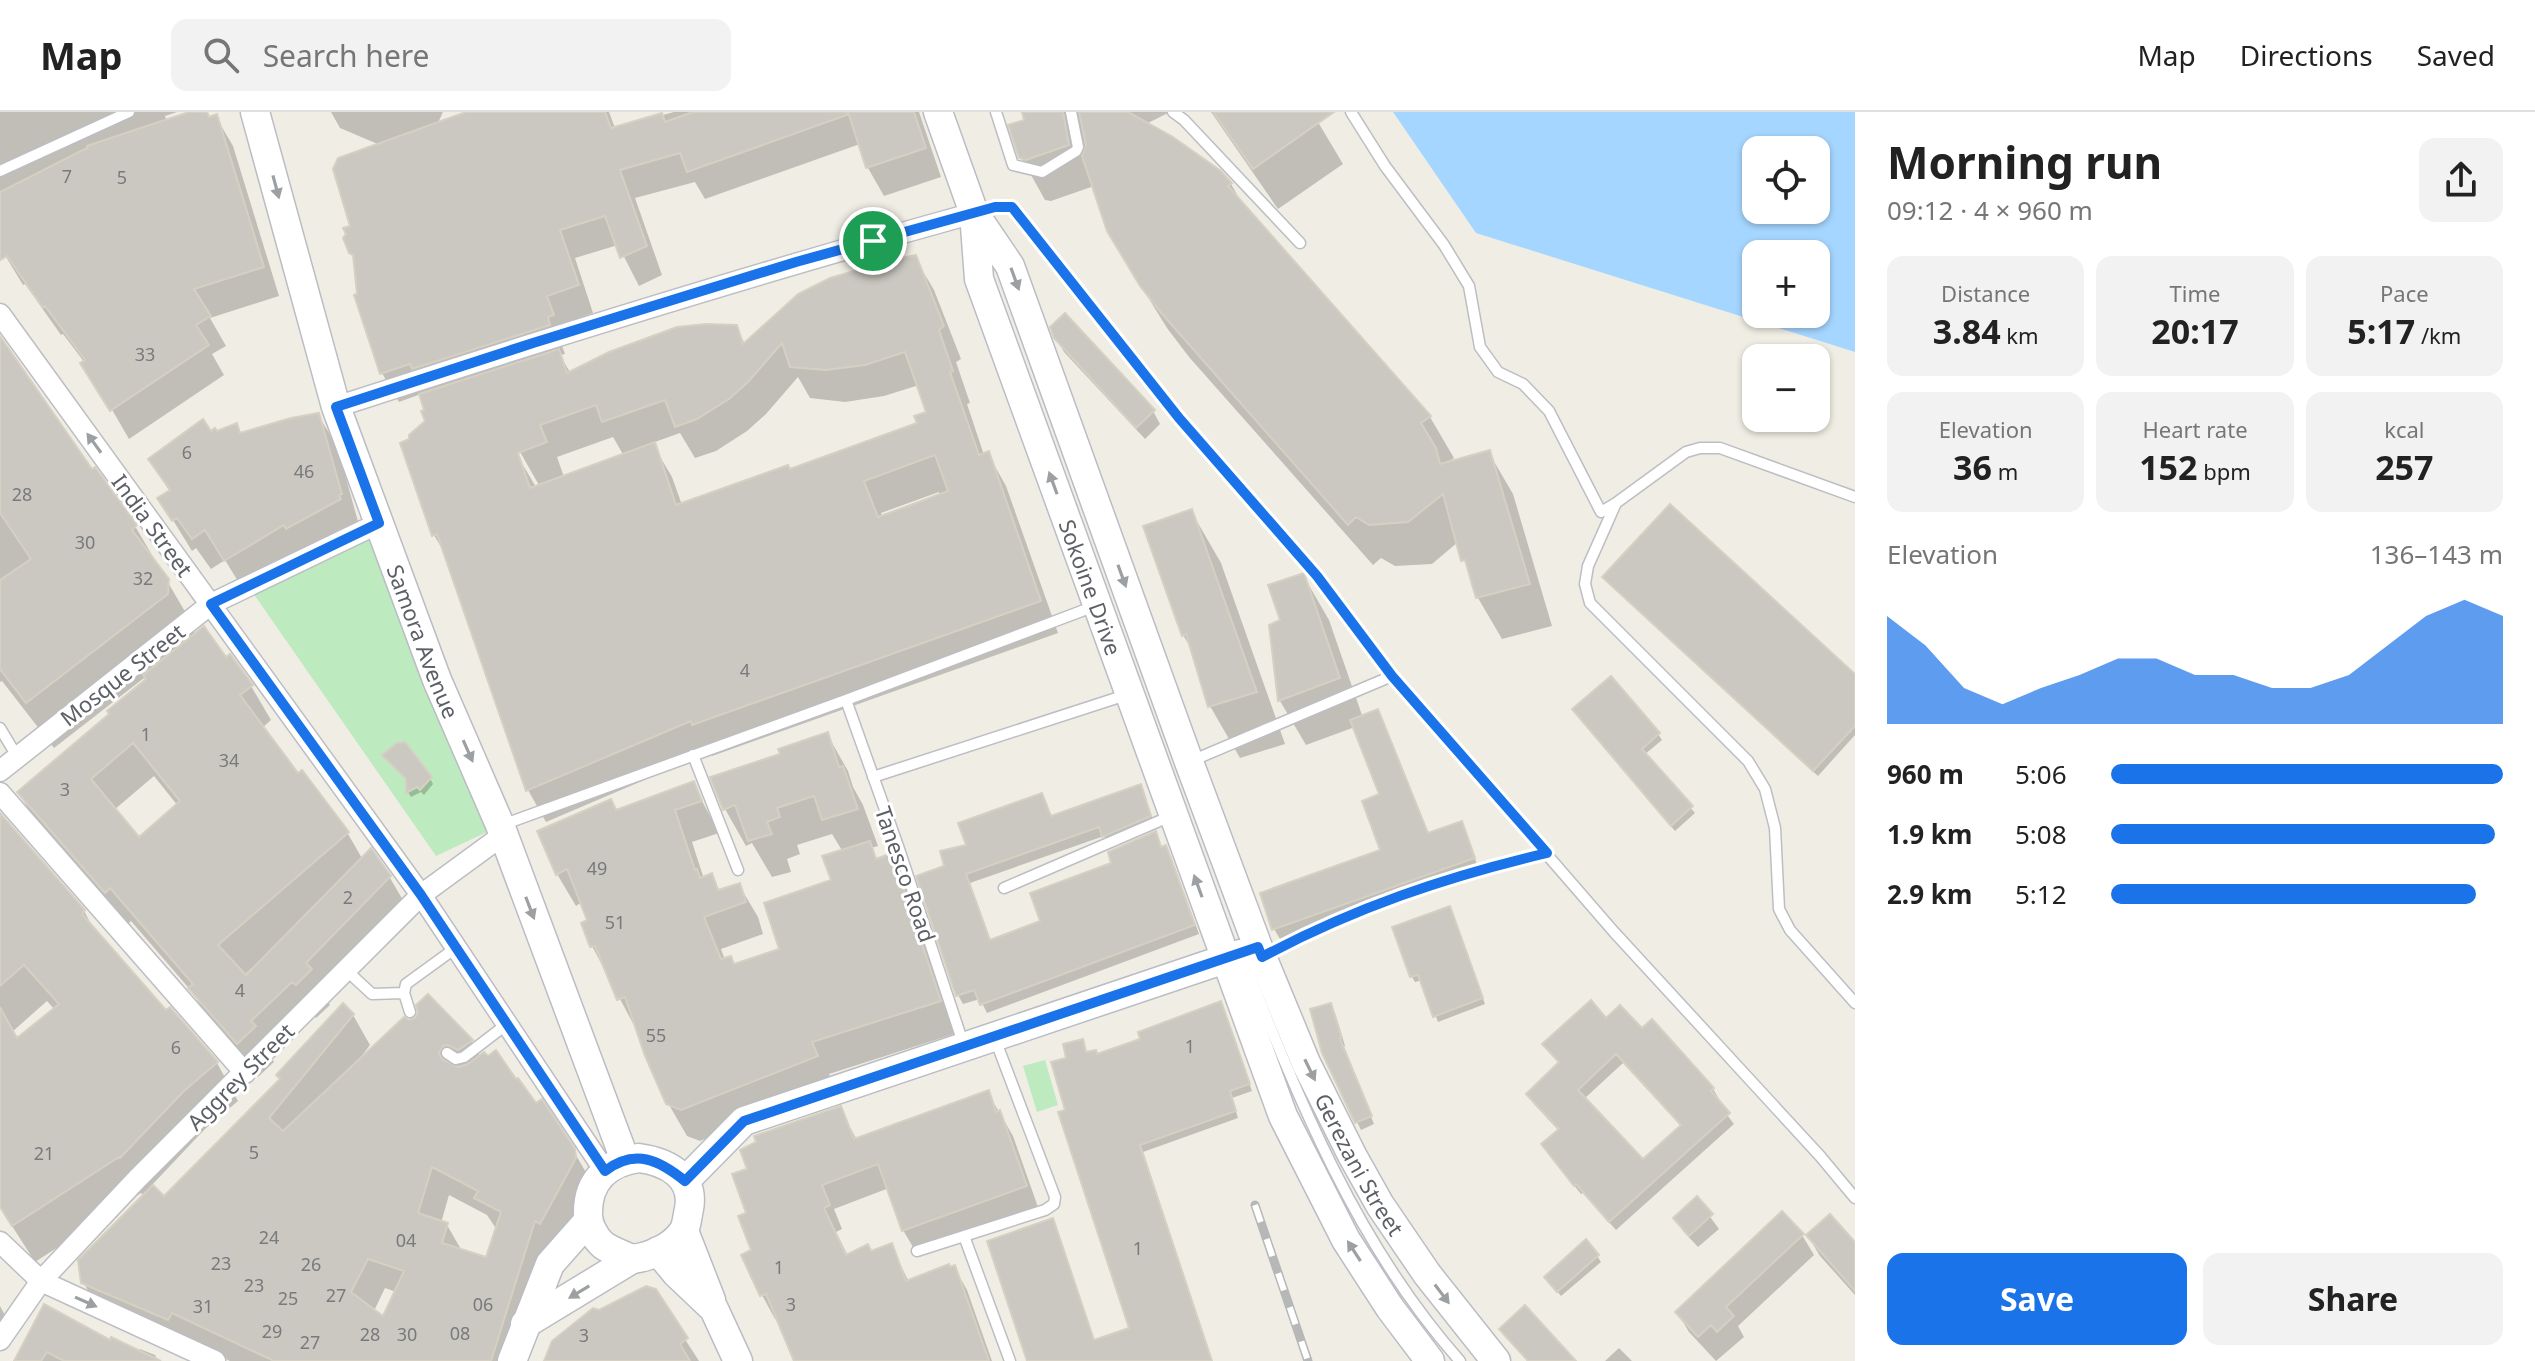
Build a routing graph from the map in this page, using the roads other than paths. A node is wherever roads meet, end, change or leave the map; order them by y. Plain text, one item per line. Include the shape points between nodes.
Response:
1 (129, 112) edge
2 (255, 112) edge
3 (938, 112) edge
4 (996, 112) edge
5 (1071, 112) edge
6 (1173, 112) edge
7 (1351, 112) edge
8 (0, 171) edge
9 (974, 213) junction
10 (1300, 243) dead end
11 (0, 314) edge
12 (336, 407) junction
13 (1855, 497) edge
14 (1616, 503) junction
15 (379, 523) junction
16 (211, 604) junction
17 (1097, 605) junction
18 (1392, 676) junction
19 (1129, 694) junction
20 (846, 700) junction
21 (0, 728) edge
22 (693, 755) junction
23 (18, 758) junction
24 (1189, 762) junction
25 (0, 771) edge
26 (873, 777) junction
27 (0, 793) edge
28 (1173, 816) junction
29 (502, 830) junction
30 (1547, 853) junction
31 (738, 870) dead end
32 (1004, 888) dead end
33 (421, 895) junction
34 (457, 947) junction
35 (1246, 954) junction
36 (346, 970) junction
37 (404, 993) junction
38 (1855, 1003) edge
39 (410, 1012) dead end
40 (507, 1024) junction
41 (995, 1037) junction
42 (965, 1048) junction
43 (447, 1053) dead end
44 (245, 1073) junction
45 (615, 1166) junction
46 (685, 1181) junction
47 (1855, 1198) edge
48 (588, 1221) junction
49 (684, 1231) junction
50 (964, 1236) junction
51 (0, 1242) edge
52 (917, 1251) dead end
53 (645, 1255) junction
54 (41, 1281) junction
55 (714, 1309) junction
56 (525, 1324) junction
57 (0, 1340) edge
58 (215, 1361) edge
59 (512, 1361) edge
60 (738, 1361) edge
61 (1010, 1361) edge
62 (1430, 1361) edge
63 (1460, 1361) edge
64 (1496, 1361) edge

1 - 8 lane
2 -> 12 street, Samora Avenue
3 - 9 street, Sokoine Drive
4 - 5 lane via 1013,165 1042,172 1078,147
6 - 10 lane
7 - 14 lane via 1469,286 1480,347 1498,372 1523,384 1549,411 1601,512
9 - 12 street via 796,262
17 -> 9 street, Sokoine Drive via 979,279
9 - 18 lane via 1012,207 1179,418 1317,576
9 -> 24 street, Sokoine Drive via 1010,266
16 -> 11 street, India Street
12 - 15 street, Samora Avenue
13 - 14 lane via 1720,448 1700,448 1686,452
14 - 38 lane via 1588,566 1590,603 1748,761 1765,789 1775,828 1779,909 1790,930
15 - 16 street, Mosque Street
15 -> 29 street, Samora Avenue via 437,680
16 - 23 street, Mosque Street
16 - 33 street, India Street
17 - 19 street, Sokoine Drive
17 - 20 lane
18 - 24 lane
18 - 30 lane
19 - 26 lane
19 - 28 street, Sokoine Drive
20 - 22 lane
20 - 26 lane, Tanesco Road
21 - 23 lane
22 - 29 lane
22 - 31 lane
23 - 25 street, Mosque Street
24 - 35 street, Sokoine Drive
26 - 42 lane, Tanesco Road
27 - 44 street
28 - 32 lane
35 -> 28 street, Sokoine Drive
29 - 33 street, Aggrey Street
29 -> 45 street, Samora Avenue
30 - 35 lane via 1398,895
30 - 47 lane
33 - 34 street, India Street
33 - 36 street, Aggrey Street
34 - 37 lane via 406,984
34 - 40 street, India Street
35 - 41 street
62 -> 35 street, Gerezani Street via 1346,1240 1283,1116
35 - 63 lane via 1292,1081 1354,1212
35 -> 64 street, Gerezani Street via 1380,1205
36 - 37 lane via 372,994
36 - 44 street, Aggrey Street
37 - 39 lane
40 - 43 lane via 464,1057
40 - 45 street, India Street
41 - 42 street
41 - 50 lane via 1054,1204
42 - 46 street via 744,1121
44 - 54 street, Aggrey Street
45 - 46 street via 653,1160
45 - 48 street via 588,1196
46 - 49 street via 691,1194
48 - 53 street via 603,1245
48 - 56 street via 550,1264
49 - 53 street via 671,1244
49 - 55 street
50 - 52 lane
50 - 61 lane
51 - 54 street
53 - 55 street via 676,1273
53 -> 56 street
54 - 57 street, Aggrey Street
54 -> 58 street
55 - 60 street
56 - 59 street

